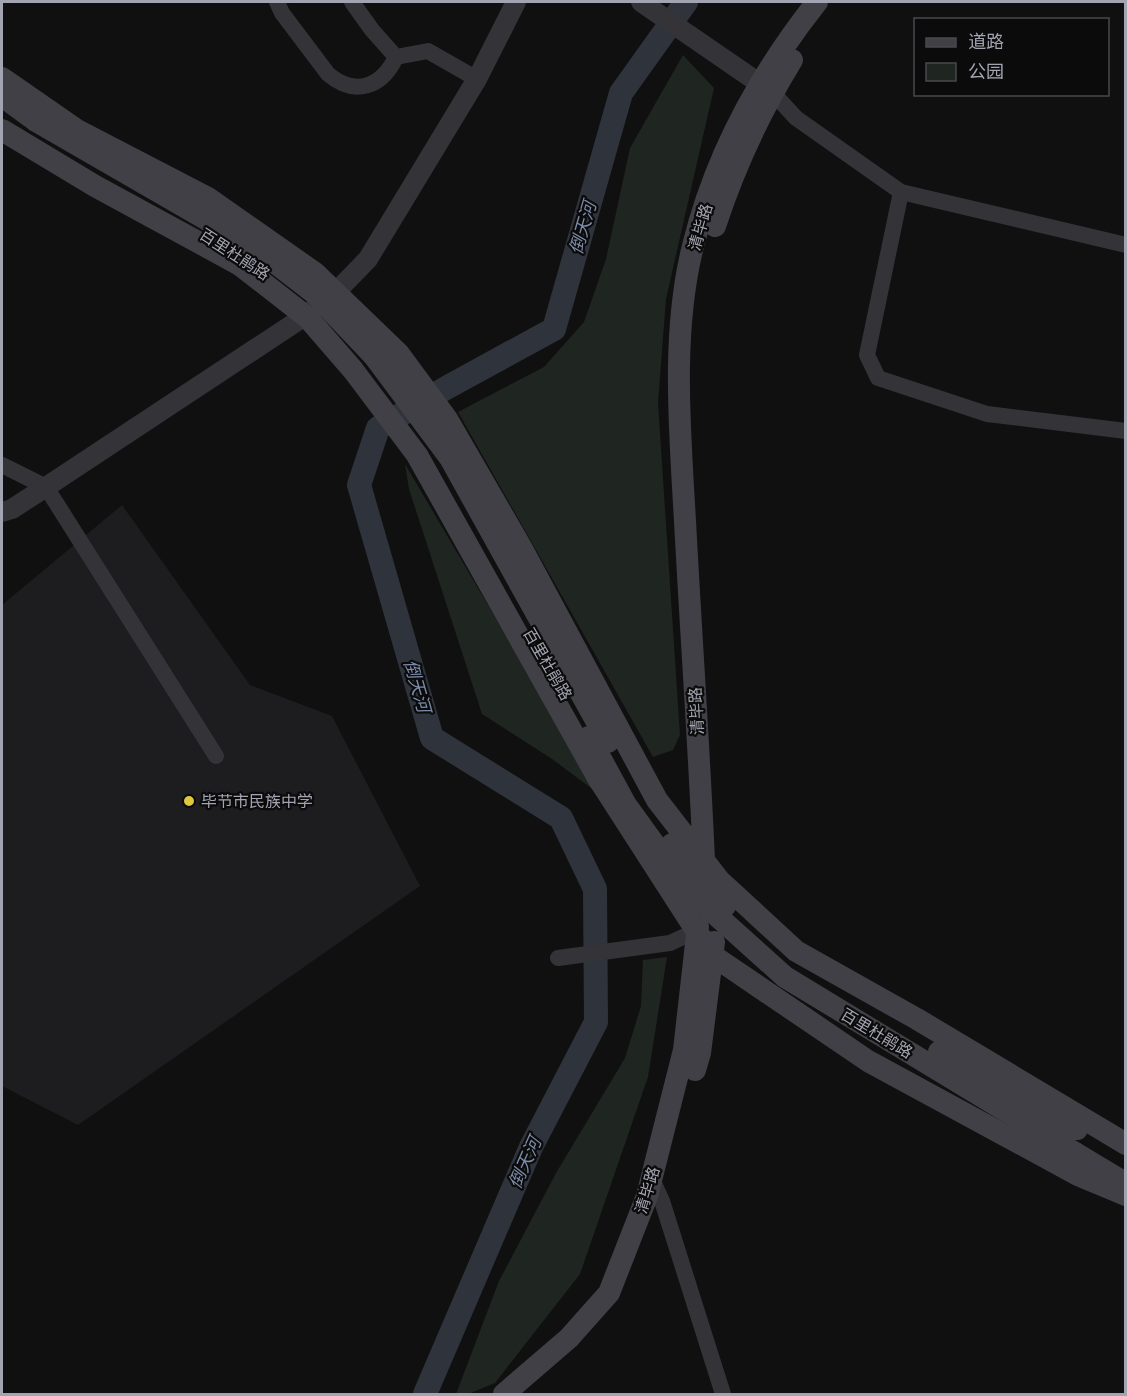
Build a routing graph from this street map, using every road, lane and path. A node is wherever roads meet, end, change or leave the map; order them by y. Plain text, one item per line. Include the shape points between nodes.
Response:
1 (277, 2) edge
2 (352, 2) edge
3 (516, 2) edge
4 (641, 2) edge
5 (817, 2) edge
6 (832, 2) edge
7 (396, 57) junction
8 (2, 78) edge
9 (477, 79) junction
10 (766, 87) junction
11 (2, 96) edge
12 (2, 114) edge
13 (34, 126) junction
14 (2, 130) edge
15 (901, 192) junction
16 (1125, 245) edge
17 (335, 293) junction
18 (308, 314) junction
19 (1125, 431) edge
20 (2, 465) edge
21 (46, 487) junction
22 (2, 512) edge
23 (216, 756) dead end
24 (704, 858) junction
25 (719, 880) junction
26 (698, 930) junction
27 (712, 955) junction
28 (558, 958) dead end
29 (1125, 1144) edge
30 (1125, 1154) edge
31 (652, 1179) junction
32 (1125, 1184) edge
33 (1125, 1195) edge
34 (662, 1201) junction
35 (504, 1395) edge
36 (528, 1395) edge
37 (723, 1395) edge

1 - 7 street via 282,14 336,81 368,86 390,70
2 - 7 street
3 - 9 street
4 - 10 street
5 - 10 main road, 清毕路 via 799,24
6 - 10 main road
7 - 9 street via 428,51
8 - 17 main road via 77,130 208,198 315,273
9 - 17 street via 368,259
10 - 15 street via 796,118
10 - 24 main road, 清毕路 via 721,160 693,246 682,314 681,444
10 - 25 main road via 709,245 693,339
11 - 13 main road, 百里杜鹃路
12 - 13 main road, 百里杜鹃路
13 - 18 main road, 百里杜鹃路 via 259,266
13 - 30 main road, 百里杜鹃路, bridge via 256,248 314,292 374,356 450,459 641,807 730,912 796,966 1021,1101
14 - 18 main road via 240,265
15 - 16 street
15 - 19 street via 867,355 878,378 987,414
17 - 18 street
17 - 24 main road via 402,357 447,419 521,547 657,800
18 - 21 street
18 - 26 main road via 417,455 598,778
18 - 32 main road, 百里杜鹃路, bridge via 356,359 434,462 626,805 687,888 785,977
20 - 21 street
21 - 22 street
21 - 23 street
24 - 25 main road
24 - 26 main road, 清毕路 via 705,893
25 - 27 main road via 721,894
25 - 29 main road via 796,951
26 - 27 main road
26 - 28 street via 670,943
26 - 31 main road, 清毕路 via 684,1050
27 - 33 main road via 868,1061 1078,1175
27 - 34 main road via 699,1053
31 - 34 street
31 - 35 main road, 清毕路 via 609,1293 569,1338
34 - 36 main road via 622,1301 579,1350
34 - 37 street

